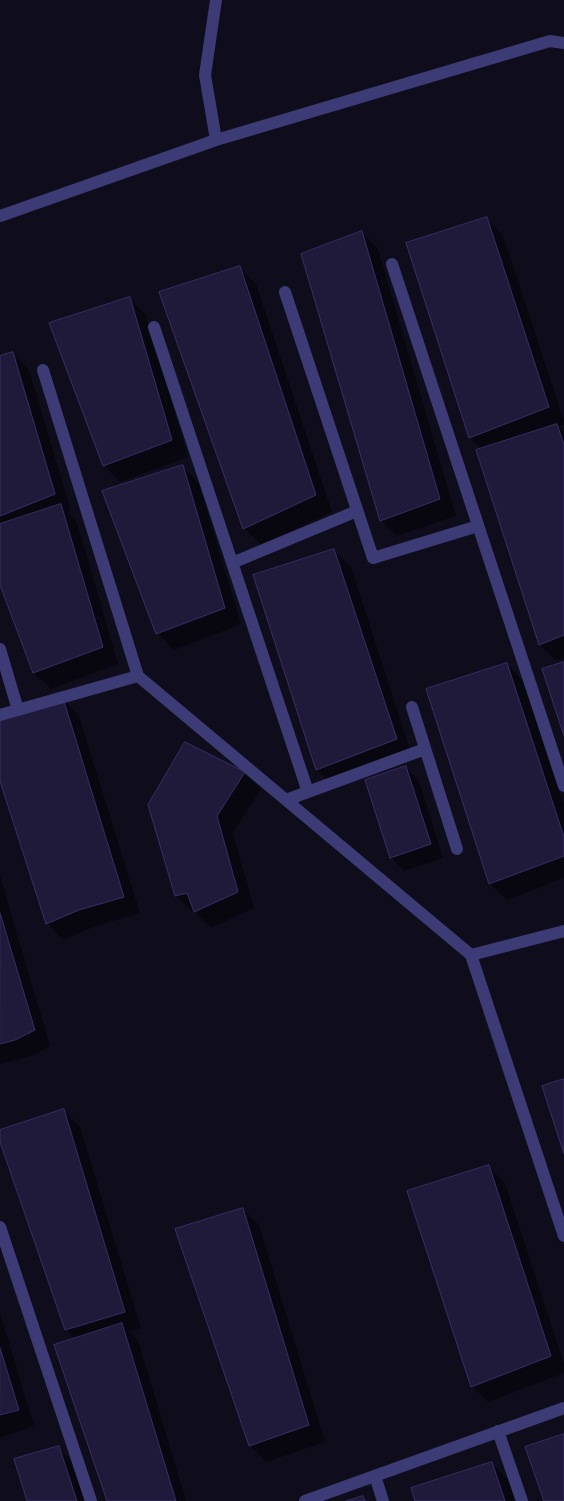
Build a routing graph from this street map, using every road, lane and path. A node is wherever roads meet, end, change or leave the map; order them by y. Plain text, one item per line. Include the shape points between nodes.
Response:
1 (216, 0) edge
2 (564, 43) edge
3 (216, 140) junction
4 (0, 216) edge
5 (392, 264) dead end
6 (285, 292) dead end
7 (154, 328) dead end
8 (43, 370) dead end
9 (358, 511) junction
10 (478, 526) junction
11 (232, 563) junction
12 (0, 649) edge
13 (138, 676) junction
14 (412, 707) dead end
15 (18, 710) junction
16 (0, 715) edge
17 (425, 749) junction
18 (564, 786) edge
19 (308, 792) junction
20 (286, 800) junction
21 (458, 849) dead end
22 (564, 931) edge
23 (471, 955) junction
24 (0, 1227) edge
25 (564, 1236) edge
26 (564, 1408) edge
27 (498, 1431) junction
28 (375, 1476) junction
29 (91, 1501) edge
30 (305, 1501) edge
31 (383, 1501) edge
32 (522, 1501) edge

1 - 3 street via 204,75
2 - 3 street via 550,41
3 - 4 street
5 - 10 street
6 - 9 street
7 - 11 street
8 - 13 street
9 - 10 street via 373,558
9 - 11 street
10 - 18 street
11 - 19 street
12 - 15 street
13 - 15 street
13 - 20 street
14 - 17 street
15 - 16 street
17 - 19 street
17 - 21 street
19 - 20 street
20 - 23 street
22 - 23 street
23 - 25 street
24 - 29 street
26 - 27 street
27 - 28 street
27 - 32 street
28 - 30 street
28 - 31 street

